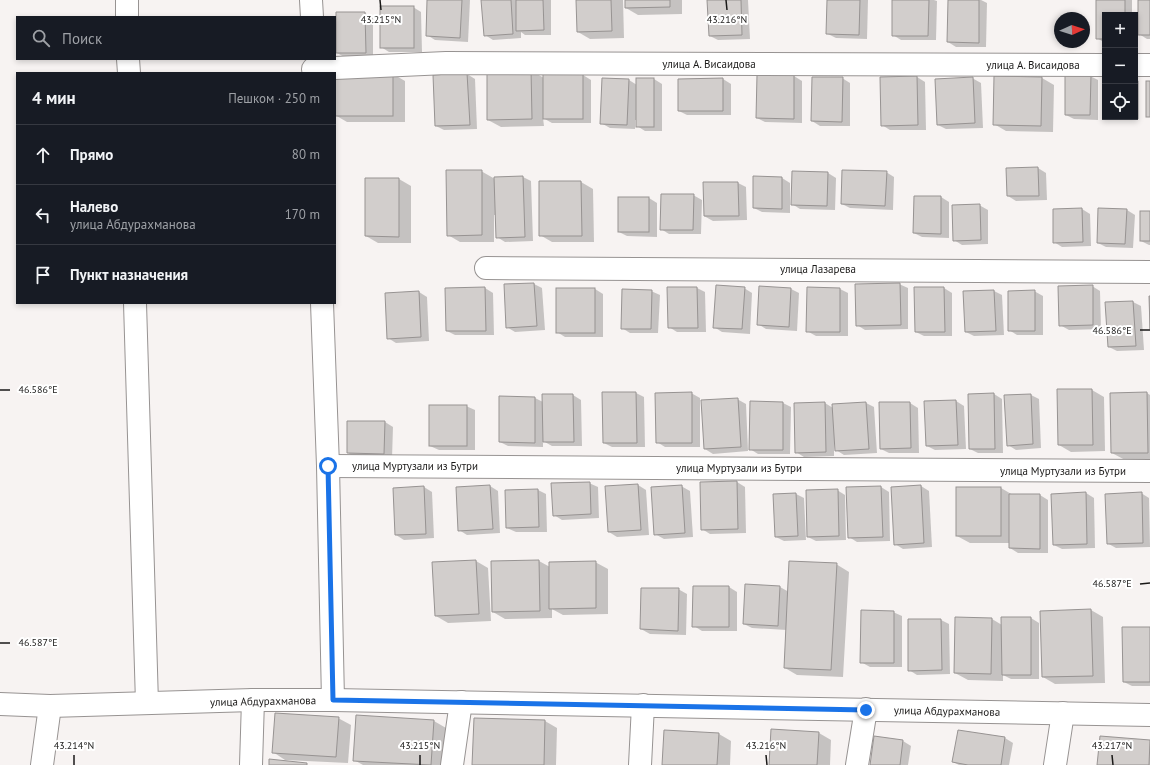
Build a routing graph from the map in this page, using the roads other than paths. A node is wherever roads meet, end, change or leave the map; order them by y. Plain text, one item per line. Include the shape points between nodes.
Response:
1 (127, 0) edge
2 (311, 0) edge
3 (127, 16) edge
4 (312, 16) edge
5 (128, 60) edge
6 (1102, 65) edge
7 (1138, 65) edge
8 (1150, 65) edge
9 (313, 67) edge
10 (129, 72) edge
11 (486, 268) dead end
12 (1150, 272) edge
13 (135, 304) edge
14 (322, 304) edge
15 (328, 466) junction
16 (1150, 471) edge
17 (253, 700) junction
18 (333, 700) junction
19 (462, 702) junction
20 (147, 703) junction
21 (0, 704) edge
22 (50, 706) junction
23 (643, 706) junction
24 (866, 710) junction
25 (1063, 713) junction
26 (1150, 715) edge
27 (42, 765) edge
28 (251, 765) edge
29 (452, 765) edge
30 (640, 765) edge
31 (857, 765) edge
32 (1055, 765) edge

1 - 3 street
2 - 4 street
5 - 10 street
6 - 9 street, улица А. Висаидова via 446,63
7 - 8 street
11 - 12 street, улица Лазарева
13 - 20 street
14 - 15 street
15 - 16 street, улица Муртузали из Бутри
15 - 18 street
17 - 18 street, улица Абдурахманова
17 - 20 street, улица Абдурахманова
17 - 28 street
18 - 19 street, улица Абдурахманова
19 - 23 street, улица Абдурахманова
19 - 29 street
20 - 22 street, улица Абдурахманова
21 - 22 street, улица Абдурахманова
22 - 27 street
23 - 24 street, улица Абдурахманова
23 - 30 street
24 - 25 street, улица Абдурахманова
24 - 31 street
25 - 26 street, улица Абдурахманова
25 - 32 street

